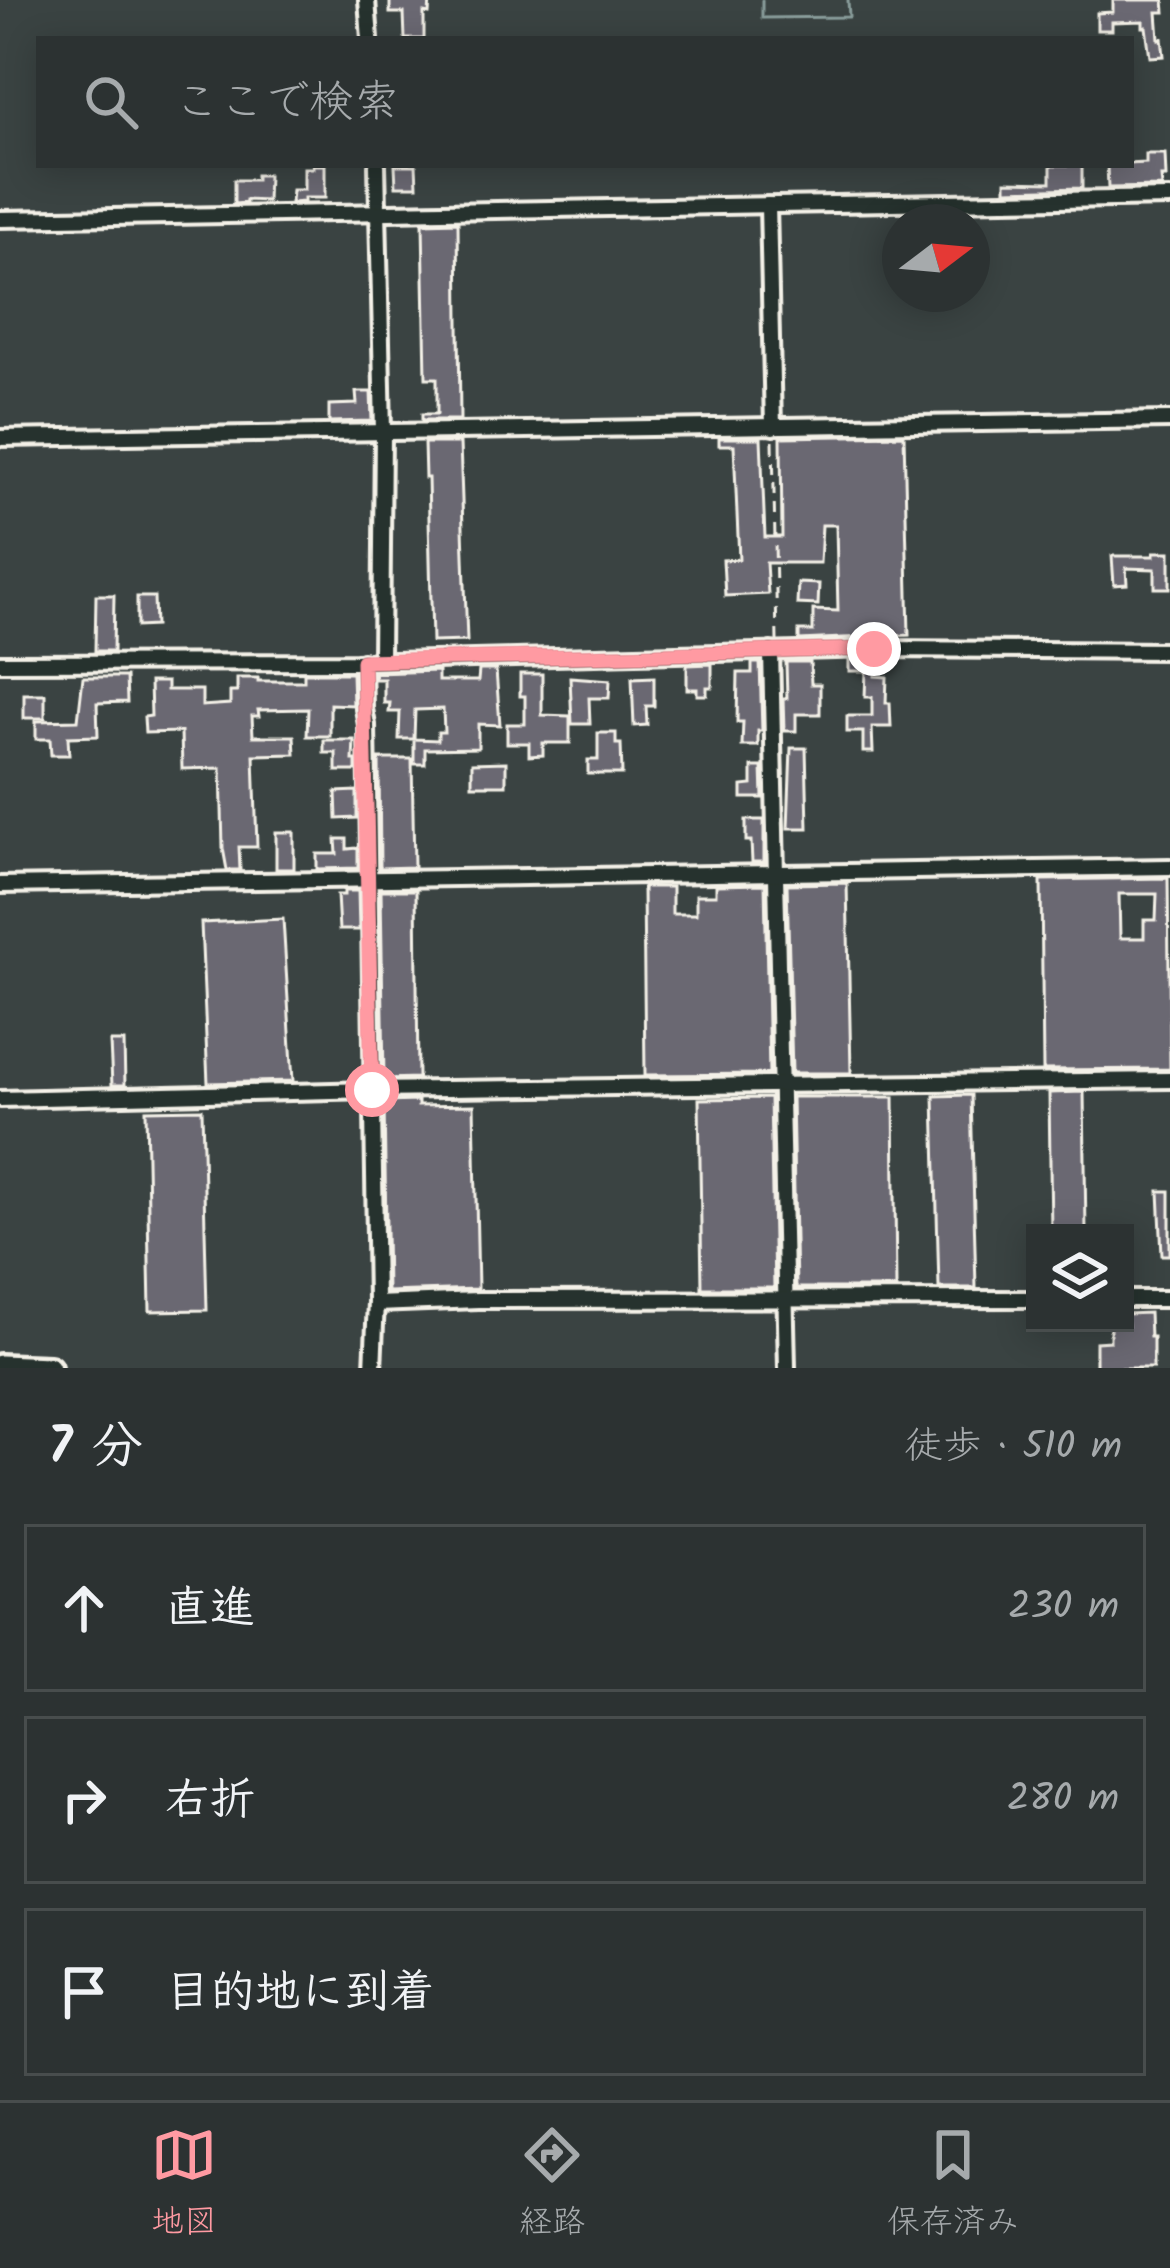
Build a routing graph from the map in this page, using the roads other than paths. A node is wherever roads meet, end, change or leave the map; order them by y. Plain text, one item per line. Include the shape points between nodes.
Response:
1 (367, 0) edge
2 (370, 36) edge
3 (377, 168) edge
4 (1170, 198) edge
5 (768, 205) junction
6 (380, 212) junction
7 (0, 219) edge
8 (1170, 420) edge
9 (773, 427) junction
10 (383, 431) junction
11 (0, 438) edge
12 (774, 651) junction
13 (1170, 651) edge
14 (363, 661) junction
15 (381, 661) junction
16 (0, 663) edge
17 (1170, 867) edge
18 (775, 871) junction
19 (369, 878) junction
20 (0, 885) edge
21 (1170, 1080) edge
22 (780, 1086) junction
23 (372, 1090) junction
24 (0, 1100) edge
25 (1026, 1299) edge
26 (1134, 1299) edge
27 (1170, 1299) edge
28 (787, 1300) junction
29 (376, 1304) junction
30 (0, 1366) edge
31 (49, 1368) edge
32 (374, 1368) edge
33 (787, 1368) edge

1 - 2 street
3 - 6 street
4 - 5 street
5 - 6 street
5 - 9 street
6 - 7 street
6 - 10 street
8 - 9 street
9 - 10 street
10 - 11 street
10 - 15 street
12 - 13 street
12 - 15 street
12 - 18 street
14 - 15 street
14 - 16 street
14 - 19 street
17 - 18 street
18 - 19 street
18 - 22 street
19 - 20 street
19 - 23 street
21 - 22 street
22 - 23 street
22 - 28 street
23 - 24 street
23 - 29 street
25 - 28 street
26 - 27 street
28 - 29 street
28 - 33 street
29 - 32 street
30 - 31 main road

